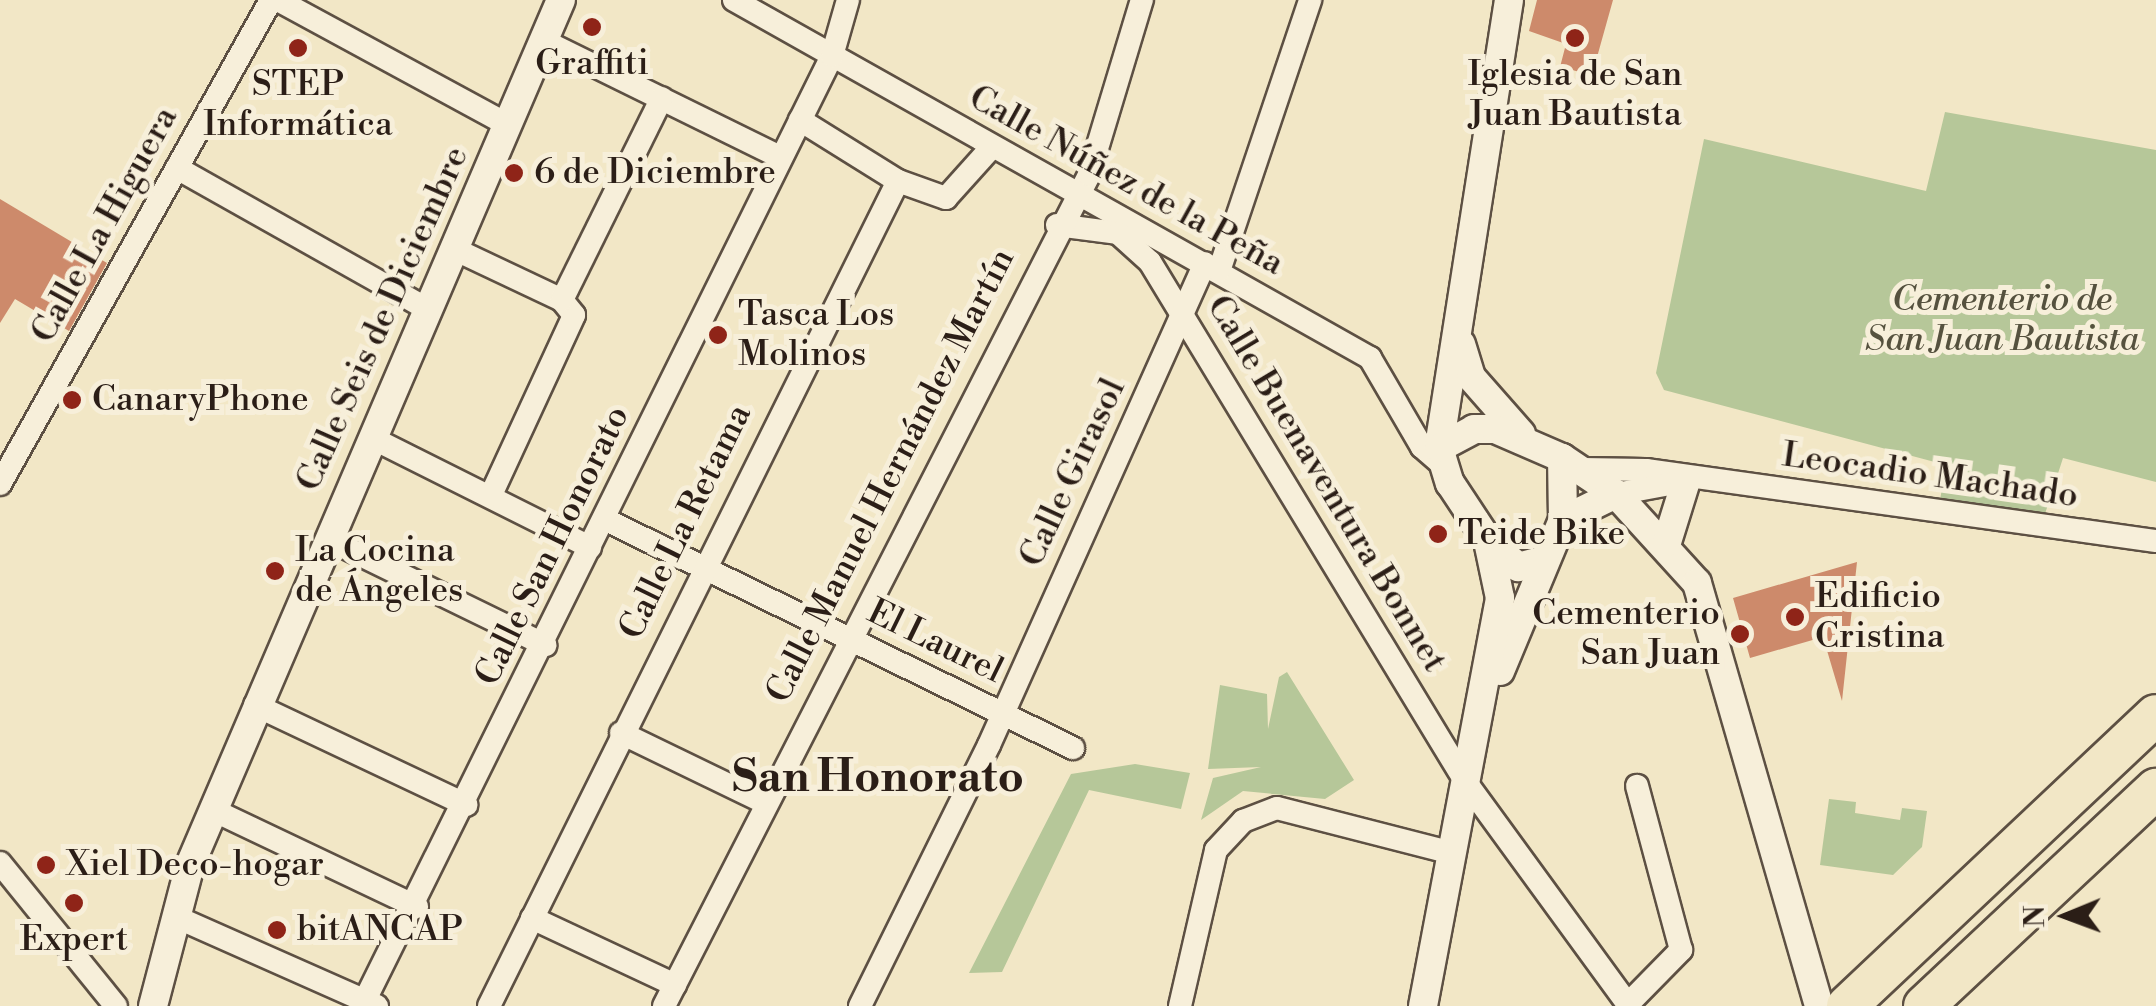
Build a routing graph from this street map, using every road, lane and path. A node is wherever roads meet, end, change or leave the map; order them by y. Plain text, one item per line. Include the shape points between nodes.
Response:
1 (274, 0) edge
2 (561, 0) edge
3 (734, 0) edge
4 (848, 0) edge
5 (1142, 0) edge
6 (1310, 0) edge
7 (1509, 0) edge
8 (544, 40) junction
9 (832, 56) junction
10 (662, 98) junction
11 (800, 120) junction
12 (508, 125) junction
13 (992, 146) junction
14 (780, 157) junction
15 (177, 168) junction
16 (898, 181) junction
17 (1078, 193) junction
18 (1057, 226) junction
19 (454, 249) junction
20 (1212, 267) junction
21 (562, 300) junction
22 (429, 310) junction
23 (1184, 320) junction
24 (1461, 344) junction
25 (372, 438) junction
26 (1529, 442) junction
27 (1442, 457) junction
28 (6, 459) edge
29 (1572, 464) junction
30 (1690, 480) junction
31 (0, 484) edge
32 (1616, 494) junction
33 (491, 495) junction
34 (604, 519) junction
35 (1563, 520) junction
36 (328, 539) junction
37 (1487, 539) junction
38 (2156, 541) edge
39 (1667, 542) junction
40 (590, 546) junction
41 (1544, 560) junction
42 (701, 567) junction
43 (848, 638) junction
44 (544, 645) junction
45 (256, 705) junction
46 (998, 712) junction
47 (2156, 715) edge
48 (1480, 724) junction
49 (621, 733) junction
50 (1073, 748) dead end
51 (1465, 781) junction
52 (1637, 786) dead end
53 (2156, 789) edge
54 (766, 803) junction
55 (467, 805) junction
56 (212, 810) junction
57 (1452, 853) junction
58 (0, 863) edge
59 (417, 907) junction
60 (176, 917) junction
61 (532, 918) junction
62 (669, 996) edge
63 (371, 1003) edge
64 (1629, 1005) edge
65 (116, 1006) edge
66 (153, 1006) edge
67 (489, 1006) edge
68 (860, 1006) edge
69 (1180, 1006) edge
70 (1423, 1006) edge
71 (1819, 1006) edge
72 (1847, 1006) edge
73 (1924, 1006) edge

1 - 12 street
1 - 15 street, Calle La Higuera
2 - 8 street, Calle Seis de Diciembre
3 - 9 street, Calle Núñez de la Peña
4 - 9 street, Calle San Honorato
5 - 17 street, Calle Manuel Hernández Martín
6 - 20 street, Calle Girasol
7 - 24 street
8 - 10 street
8 - 12 street, Calle Seis de Diciembre
9 - 11 street, Calle San Honorato
9 - 13 street, Calle Núñez de la Peña
10 - 14 street
10 - 21 street
11 - 14 street, Calle San Honorato
11 - 16 street
12 - 19 street, Calle Seis de Diciembre
13 - 16 street via 946,198
13 - 17 street, Calle Núñez de la Peña
14 - 34 street, Calle San Honorato
15 - 22 street
15 - 28 street, Calle La Higuera
16 - 42 street, Calle La Retama
17 - 18 street, Calle Manuel Hernández Martín
17 - 20 street, Calle Núñez de la Peña
18 - 23 street, Calle Buenaventura Bonnet via 1130,240
18 - 43 street, Calle Manuel Hernández Martín
19 - 21 street
19 - 22 street, Calle Seis de Diciembre
20 - 23 street, Calle Girasol via 1186,295
20 - 27 street, Calle Núñez de la Peña via 1370,358 1422,447
21 - 33 street via 574,315
22 - 25 street, Calle Seis de Diciembre
23 - 46 street, Calle Girasol
23 - 51 street, Calle Buenaventura Bonnet
24 - 26 street via 1479,389
24 - 27 street via 1443,399
25 - 33 street
25 - 36 street, Calle Seis de Diciembre
26 - 27 street via 1474,429
26 - 29 street
27 - 37 street
28 - 31 street, Calle La Higuera
29 - 30 street, Leocadio Machado
29 - 32 street
29 - 35 street
30 - 32 street, Leocadio Machado
30 - 38 street, Leocadio Machado
30 - 39 street
32 - 35 street
32 - 39 street
33 - 40 street
34 - 40 street, Calle San Honorato
34 - 42 street, El Laurel
35 - 41 street
36 - 44 street
36 - 45 street, Calle Seis de Diciembre
37 - 41 street via 1518,567
37 - 48 street via 1500,598
39 - 71 street via 1697,582 1734,692
40 - 44 street, Calle San Honorato
41 - 48 street
42 - 43 street, El Laurel
42 - 49 street, Calle La Retama
43 - 46 street, El Laurel
43 - 54 street, Calle Manuel Hernández Martín
44 - 55 street, Calle San Honorato
45 - 55 street
45 - 56 street, Calle Seis de Diciembre
46 - 50 street, El Laurel
46 - 68 street, Calle Girasol
47 - 72 highway
48 - 51 street
49 - 54 street
49 - 61 street, Calle La Retama
51 - 57 street
51 - 64 street, Calle Buenaventura Bonnet
52 - 64 street via 1682,950
53 - 73 highway
54 - 62 street, Calle Manuel Hernández Martín
55 - 59 street, Calle San Honorato
56 - 59 street
56 - 60 street, Calle Seis de Diciembre
57 - 69 street via 1277,808 1243,821 1216,850
57 - 70 street
58 - 65 street
59 - 63 street, Calle San Honorato
60 - 63 street
60 - 66 street, Calle Seis de Diciembre
61 - 62 street
61 - 67 street, Calle La Retama

